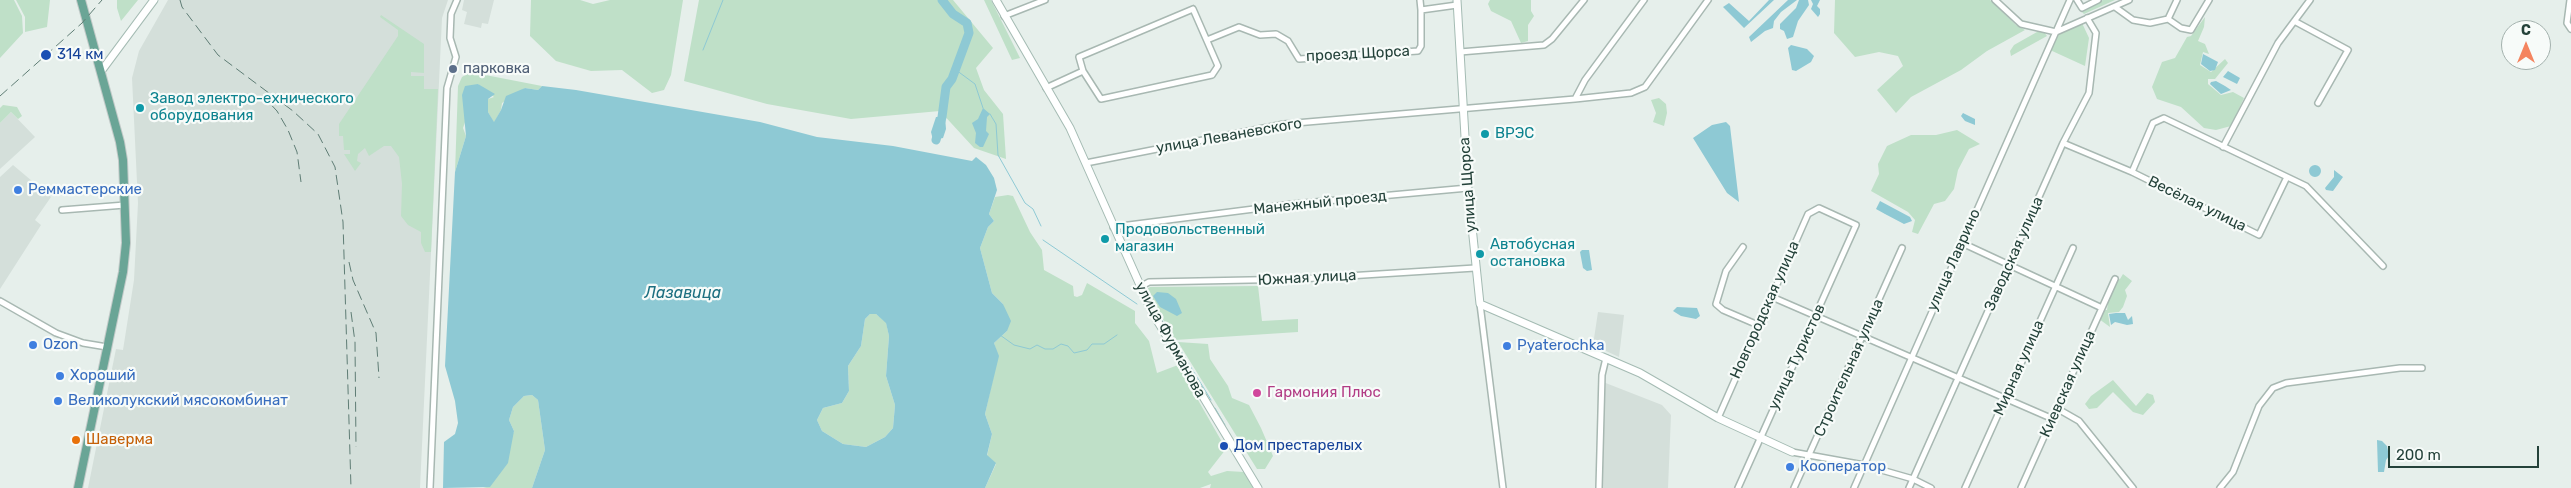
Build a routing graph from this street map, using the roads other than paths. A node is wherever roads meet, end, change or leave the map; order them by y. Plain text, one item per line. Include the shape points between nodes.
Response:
1 (80, 0) edge
2 (154, 0) edge
3 (457, 0) edge
4 (996, 0) edge
5 (1046, 0) edge
6 (1420, 0) edge
7 (1584, 0) edge
8 (1644, 0) edge
9 (1708, 0) edge
10 (1995, 0) edge
11 (2070, 0) edge
12 (2077, 0) edge
13 (2098, 0) edge
14 (2129, 0) edge
15 (2177, 0) edge
16 (2208, 0) edge
17 (2310, 0) edge
18 (2570, 0) edge
19 (1457, 3) edge
20 (2115, 7) junction
21 (1421, 10) junction
22 (1004, 16) junction
23 (2087, 18) junction
24 (2168, 19) junction
25 (2296, 22) junction
26 (2571, 29) edge
27 (2056, 32) junction
28 (1207, 40) junction
29 (1460, 52) junction
30 (102, 70) junction
31 (1083, 71) junction
32 (1046, 88) junction
33 (1575, 99) junction
34 (2318, 103) dead end
35 (1462, 109) junction
36 (2063, 143) junction
37 (2223, 147) junction
38 (1086, 163) junction
39 (2132, 172) junction
40 (2287, 177) junction
41 (1468, 188) junction
42 (125, 205) junction
43 (62, 210) dead end
44 (1856, 225) joint
45 (1113, 227) junction
46 (1962, 244) junction
47 (1743, 247) dead end
48 (1902, 248) dead end
49 (2073, 248) dead end
50 (2009, 265) junction
51 (2383, 266) dead end
52 (1475, 268) junction
53 (2114, 279) dead end
54 (1140, 287) junction
55 (2056, 287) junction
56 (1772, 297) junction
57 (0, 301) edge
58 (1480, 304) junction
59 (2102, 308) junction
60 (1817, 315) junction
61 (1758, 325) junction
62 (1863, 335) junction
63 (107, 347) junction
64 (1912, 356) junction
65 (1606, 358) junction
66 (2422, 368) dead end
67 (1959, 377) junction
68 (2006, 398) junction
69 (2058, 408) junction
70 (1718, 418) junction
71 (2053, 419) junction
72 (1760, 438) junction
73 (1792, 452) joint
74 (1810, 456) junction
75 (1864, 465) junction
76 (1913, 479) junction
77 (78, 488) edge
78 (430, 488) edge
79 (1258, 488) edge
80 (1503, 488) edge
81 (1599, 488) edge
82 (1738, 488) edge
83 (1794, 488) edge
84 (1854, 488) edge
85 (1909, 488) edge
86 (1931, 488) edge
87 (1965, 488) edge
88 (2021, 488) edge
89 (2133, 488) edge
90 (2220, 488) edge

1 - 30 main road
2 - 30 street
3 - 78 street via 451,14 450,38 456,57 447,88
4 - 22 street, улица Фурманова
5 - 22 street
6 - 21 street, проезд Щорса
7 - 29 street via 1544,45
8 - 33 street via 1585,80
9 - 33 street, улица Леваневского via 1644,86 1631,94
10 - 27 street via 2021,24
11 - 27 street, улица Лаврино
12 - 13 street via 2082,8
14 - 20 street
15 - 24 street
16 - 24 street via 2191,30 2181,28
17 - 25 street
18 - 26 street via 2567,23
19 - 21 street
19 - 29 street, улица Щорса
20 - 23 street
20 - 24 street via 2134,20 2150,23
21 - 28 street, проезд Щорса via 1421,46 1418,51 1299,59 1288,40 1276,34 1260,35 1239,27
22 - 32 street, улица Фурманова
23 - 27 street
23 - 36 street, Заводская улица via 2096,33 2089,92
25 - 34 street via 2348,50
25 - 37 street via 2278,43
27 - 46 street, улица Лаврино
28 - 31 street via 1193,9 1079,57
28 - 31 street via 1218,66 1212,75 1101,99
29 - 35 street, улица Щорса
30 - 42 main road via 122,148
31 - 32 street
32 - 38 street, улица Фурманова
33 - 35 street, улица Леваневского
35 - 38 street, улица Леваневского via 1284,124
35 - 41 street, улица Щорса
36 - 39 street, Весёлая улица
36 - 50 street, Заводская улица
37 - 39 street, Весёлая улица via 2164,118 2153,122
37 - 40 street, Весёлая улица
38 - 45 street, улица Фурманова
39 - 40 street, Весёлая улица via 2258,235
40 - 51 street, Весёлая улица via 2306,186
41 - 45 street, Манежный проезд via 1293,204
41 - 52 street, улица Щорса
42 - 43 street
42 - 63 main road via 123,272
44 - 56 street, Новгородская улица via 1818,208 1808,214
44 - 60 street, улица Туристов
45 - 54 street, улица Фурманова
46 - 50 street
46 - 64 street, улица Лаврино
47 - 61 street via 1726,272 1716,304
48 - 62 street, Строительная улица
49 - 55 street, Мирная улица
50 - 55 street
50 - 67 street, Заводская улица
52 - 54 street, Южная улица via 1300,279 1149,282
52 - 58 street, улица Щорса
53 - 59 street, Киевская улица
54 - 79 street, улица Фурманова
55 - 59 street
55 - 68 street, Мирная улица
56 - 60 street
56 - 61 street, Новгородская улица
57 - 63 street via 56,333
58 - 65 street
58 - 80 street, улица Щорса
59 - 69 street, Киевская улица
60 - 62 street
60 - 72 street, улица Туристов
61 - 70 street, Новгородская улица
62 - 64 street
62 - 74 street, Строительная улица
63 - 77 main road
64 - 67 street
64 - 75 street, улица Лаврино
65 - 70 street via 1640,373
65 - 81 street via 1602,375
66 - 90 street via 2286,383 2273,388 2259,406 2233,472
67 - 68 street
67 - 76 street, Заводская улица
68 - 71 street
68 - 87 street, Мирная улица
69 - 71 street, Киевская улица
69 - 89 street via 2079,421
70 - 72 street
71 - 88 street, Киевская улица
72 - 73 street
72 - 82 street, улица Туристов
73 - 74 street
74 - 75 street
74 - 83 street, Строительная улица
75 - 76 street
75 - 84 street, улица Лаврино
76 - 85 street, Заводская улица
76 - 86 street

